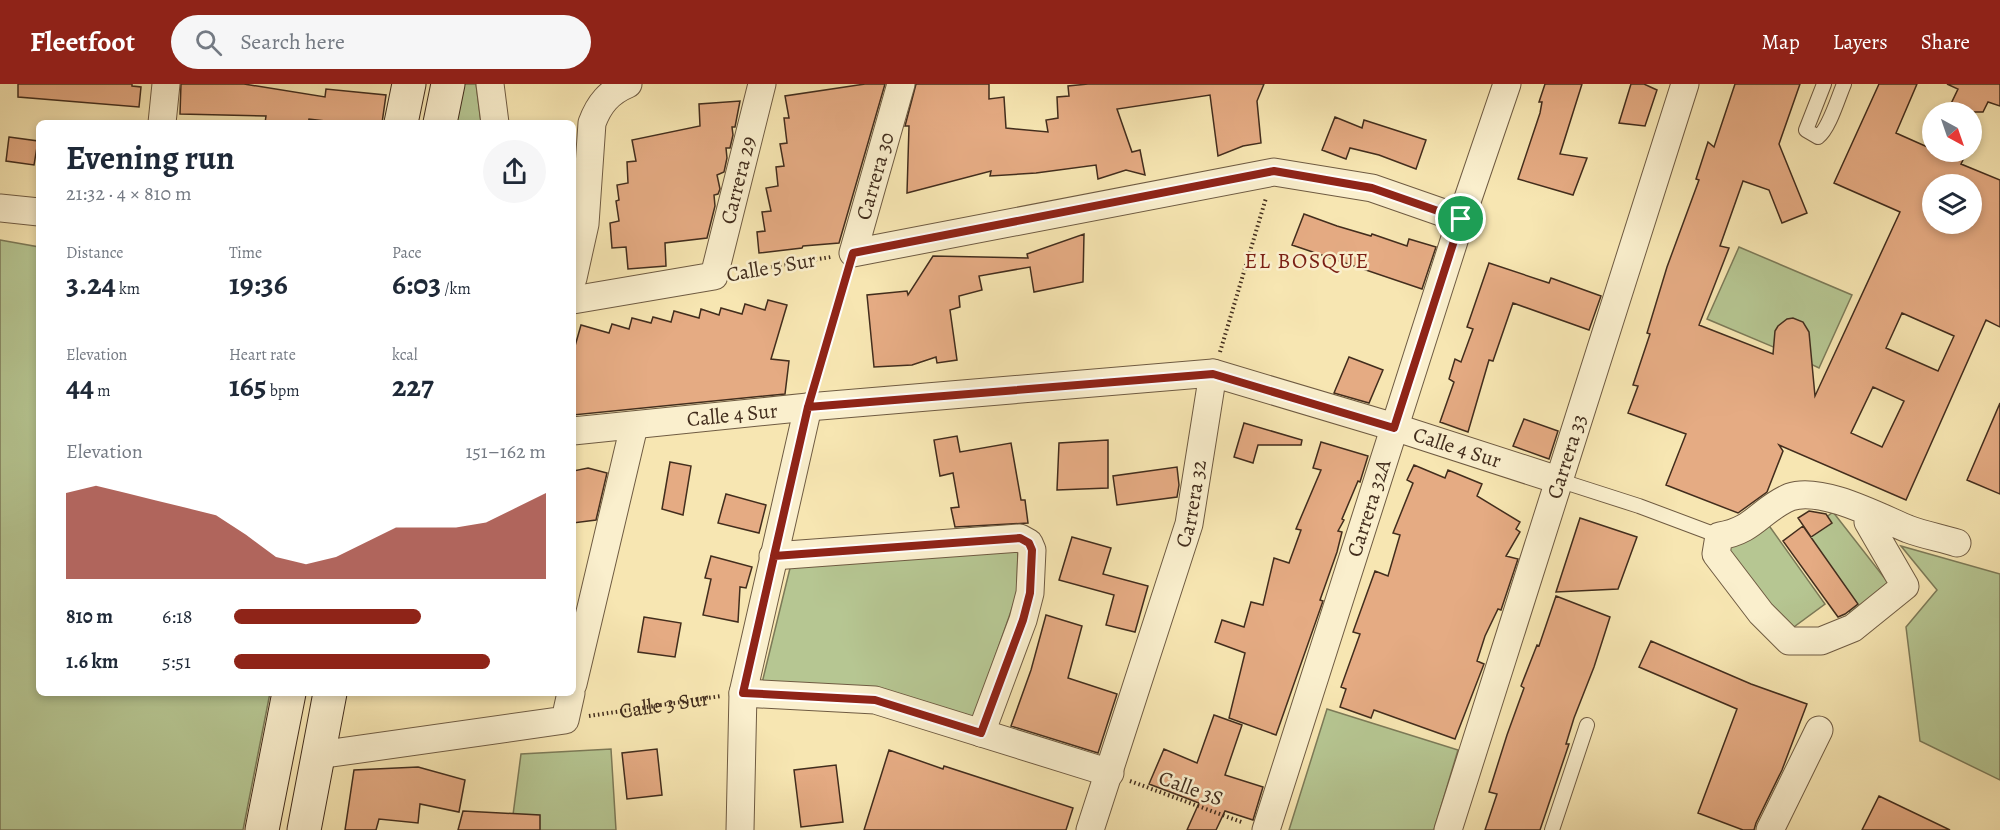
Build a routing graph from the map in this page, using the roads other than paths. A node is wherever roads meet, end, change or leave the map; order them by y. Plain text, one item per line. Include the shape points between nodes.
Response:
1 (166, 84) edge
2 (409, 84) edge
3 (448, 84) edge
4 (490, 84) edge
5 (762, 84) edge
6 (901, 84) edge
7 (1507, 84) edge
8 (1685, 84) edge
9 (1824, 84) edge
10 (1844, 84) edge
11 (617, 91) edge
12 (162, 120) edge
13 (402, 120) edge
14 (441, 120) edge
15 (495, 120) edge
16 (0, 208) edge
17 (36, 212) edge
18 (1461, 219) junction
19 (576, 264) edge
20 (714, 276) joint
21 (576, 299) edge
22 (1213, 374) junction
23 (808, 407) junction
24 (634, 426) junction
25 (1394, 428) junction
26 (576, 431) edge
27 (1558, 480) junction
28 (1883, 518) junction
29 (1719, 536) junction
30 (1957, 543) dead end
31 (774, 556) junction
32 (576, 671) edge
33 (743, 693) junction
34 (288, 696) edge
35 (329, 696) edge
36 (570, 696) edge
37 (1587, 725) dead end
38 (1819, 730) dead end
39 (981, 733) junction
40 (318, 755) junction
41 (1110, 774) junction
42 (1258, 828) edge
43 (262, 830) edge
44 (304, 830) edge
45 (740, 830) edge
46 (1090, 830) edge
47 (1448, 830) edge
48 (1552, 830) edge
49 (1770, 830) edge

1 - 12 street
2 - 13 main road
3 - 14 main road
4 - 15 street
5 - 20 street, Carrera 29
6 - 18 street, Carrera 30 via 853,253 1274,171 1372,188
7 - 18 street, Carrera 32A
8 - 27 street, Carrera 33
9 - 10 lane via 1806,130 1818,137
11 - 19 street via 597,110 592,123 585,224
16 - 17 street
18 - 25 street, Carrera 32A
20 - 21 street, Calle 5 Sur
22 - 23 street, Calle 4 Sur
22 - 25 street, Calle 4 Sur
22 - 41 street, Carrera 32 via 1189,524
23 - 24 street, Calle 4 Sur
23 - 31 street
24 - 26 street, Calle 4 Sur
24 - 32 street
25 - 27 street, Calle 4 Sur
25 - 42 street, Carrera 32A
27 - 29 lane
27 - 47 street, Carrera 33
28 - 29 street via 1809,494 1791,497 1733,534
28 - 29 street via 1868,522 1905,586 1853,628 1821,642 1789,641 1761,613 1716,554
28 - 30 street
31 - 33 street
31 - 39 street via 1020,538 1029,543 1030,593
33 - 39 street via 875,700
33 - 45 street
34 - 43 main road
35 - 40 main road
36 - 40 street via 565,720
37 - 48 lane
38 - 49 street
39 - 41 street
40 - 44 main road
41 - 46 street, Carrera 32

